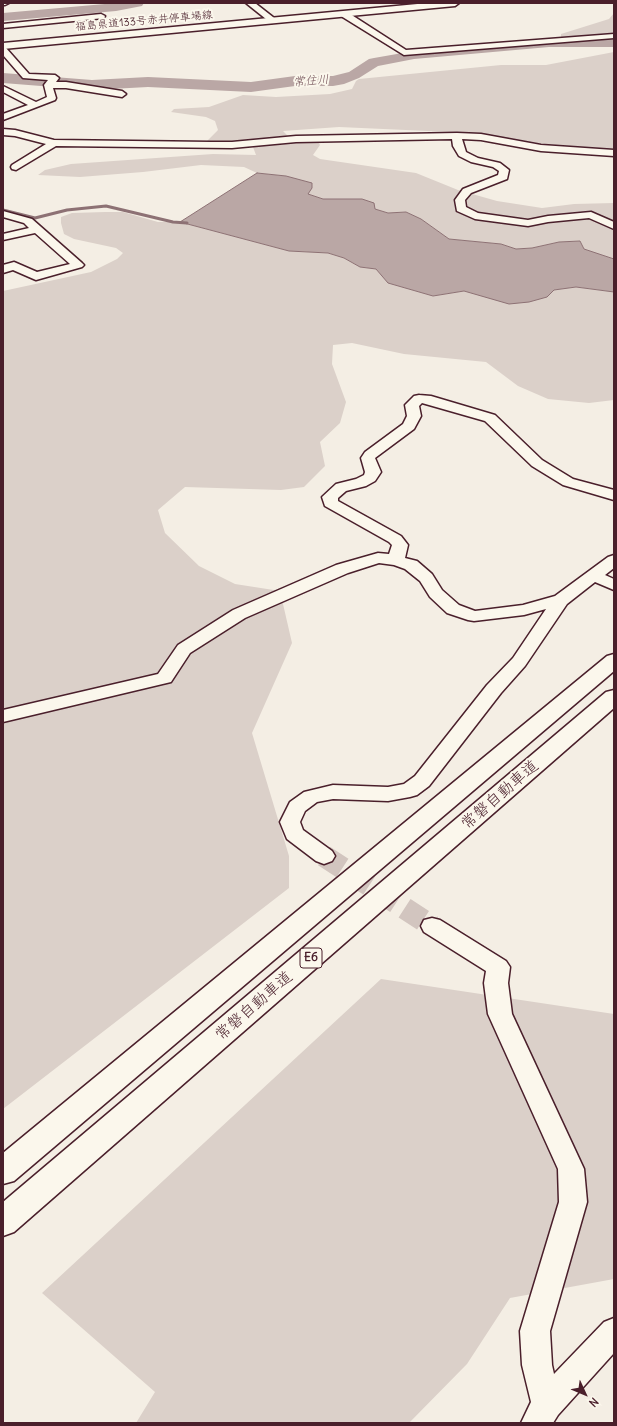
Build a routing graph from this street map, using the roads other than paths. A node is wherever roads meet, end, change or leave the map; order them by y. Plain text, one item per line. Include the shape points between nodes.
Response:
1 (250, 3) edge
2 (455, 3) edge
3 (416, 5) edge
4 (344, 14) junction
5 (101, 16) dead end
6 (274, 21) junction
7 (4, 30) edge
8 (614, 36) edge
9 (3, 46) edge
10 (3, 50) edge
11 (50, 82) junction
12 (3, 89) edge
13 (122, 94) dead end
14 (36, 105) junction
15 (3, 117) edge
16 (3, 132) edge
17 (457, 136) junction
18 (54, 142) junction
19 (614, 153) edge
20 (16, 167) dead end
21 (5, 216) edge
22 (614, 226) edge
23 (37, 229) junction
24 (3, 237) edge
25 (3, 269) edge
26 (614, 495) edge
27 (396, 560) junction
28 (614, 560) edge
29 (603, 580) edge
30 (561, 600) junction
31 (614, 660) edge
32 (614, 697) edge
33 (3, 716) edge
34 (324, 856) tunnel mouth
35 (432, 926) tunnel mouth
36 (3, 1171) edge
37 (5, 1220) edge
38 (614, 1332) edge
39 (541, 1413) edge

1 - 6 street
2 - 3 main road, 福島県道133号赤井停車場線
3 - 4 main road, 福島県道133号赤井停車場線
4 - 6 main road, 福島県道133号赤井停車場線
4 - 8 street via 404,53
5 - 7 street
6 - 9 main road, 福島県道133号赤井停車場線
10 - 11 street via 26,76 55,78
11 - 13 street
11 - 14 street via 52,98
12 - 14 street
14 - 15 street
16 - 18 street
17 - 18 street via 296,139 232,145
17 - 19 street via 481,137 542,148
17 - 22 street via 462,154 504,170 503,177 467,191 460,200 461,209 475,216 528,223 591,215
18 - 20 street
21 - 23 street via 28,222
23 - 24 street
23 - 25 street via 78,265 36,276 14,266
26 - 27 street via 568,482 538,463 490,418 419,399 412,406 414,416 409,426 372,452 368,458 373,472 370,478 361,483 341,487 330,497 331,503 395,539 400,545
27 - 30 street via 412,565 453,609 474,616 524,610
27 - 33 street via 378,558 342,569 239,614 184,649 164,678
28 - 29 street
29 - 30 street
30 - 34 street via 519,662 494,689 422,781 410,790 388,794 333,792 311,797 297,807 290,822 294,834
31 - 36 main road, E6
32 - 37 main road, 常磐自動車道 / E6
35 - 39 street via 498,968 496,983 500,1014 571,1169 573,1202 535,1330
38 - 39 street

